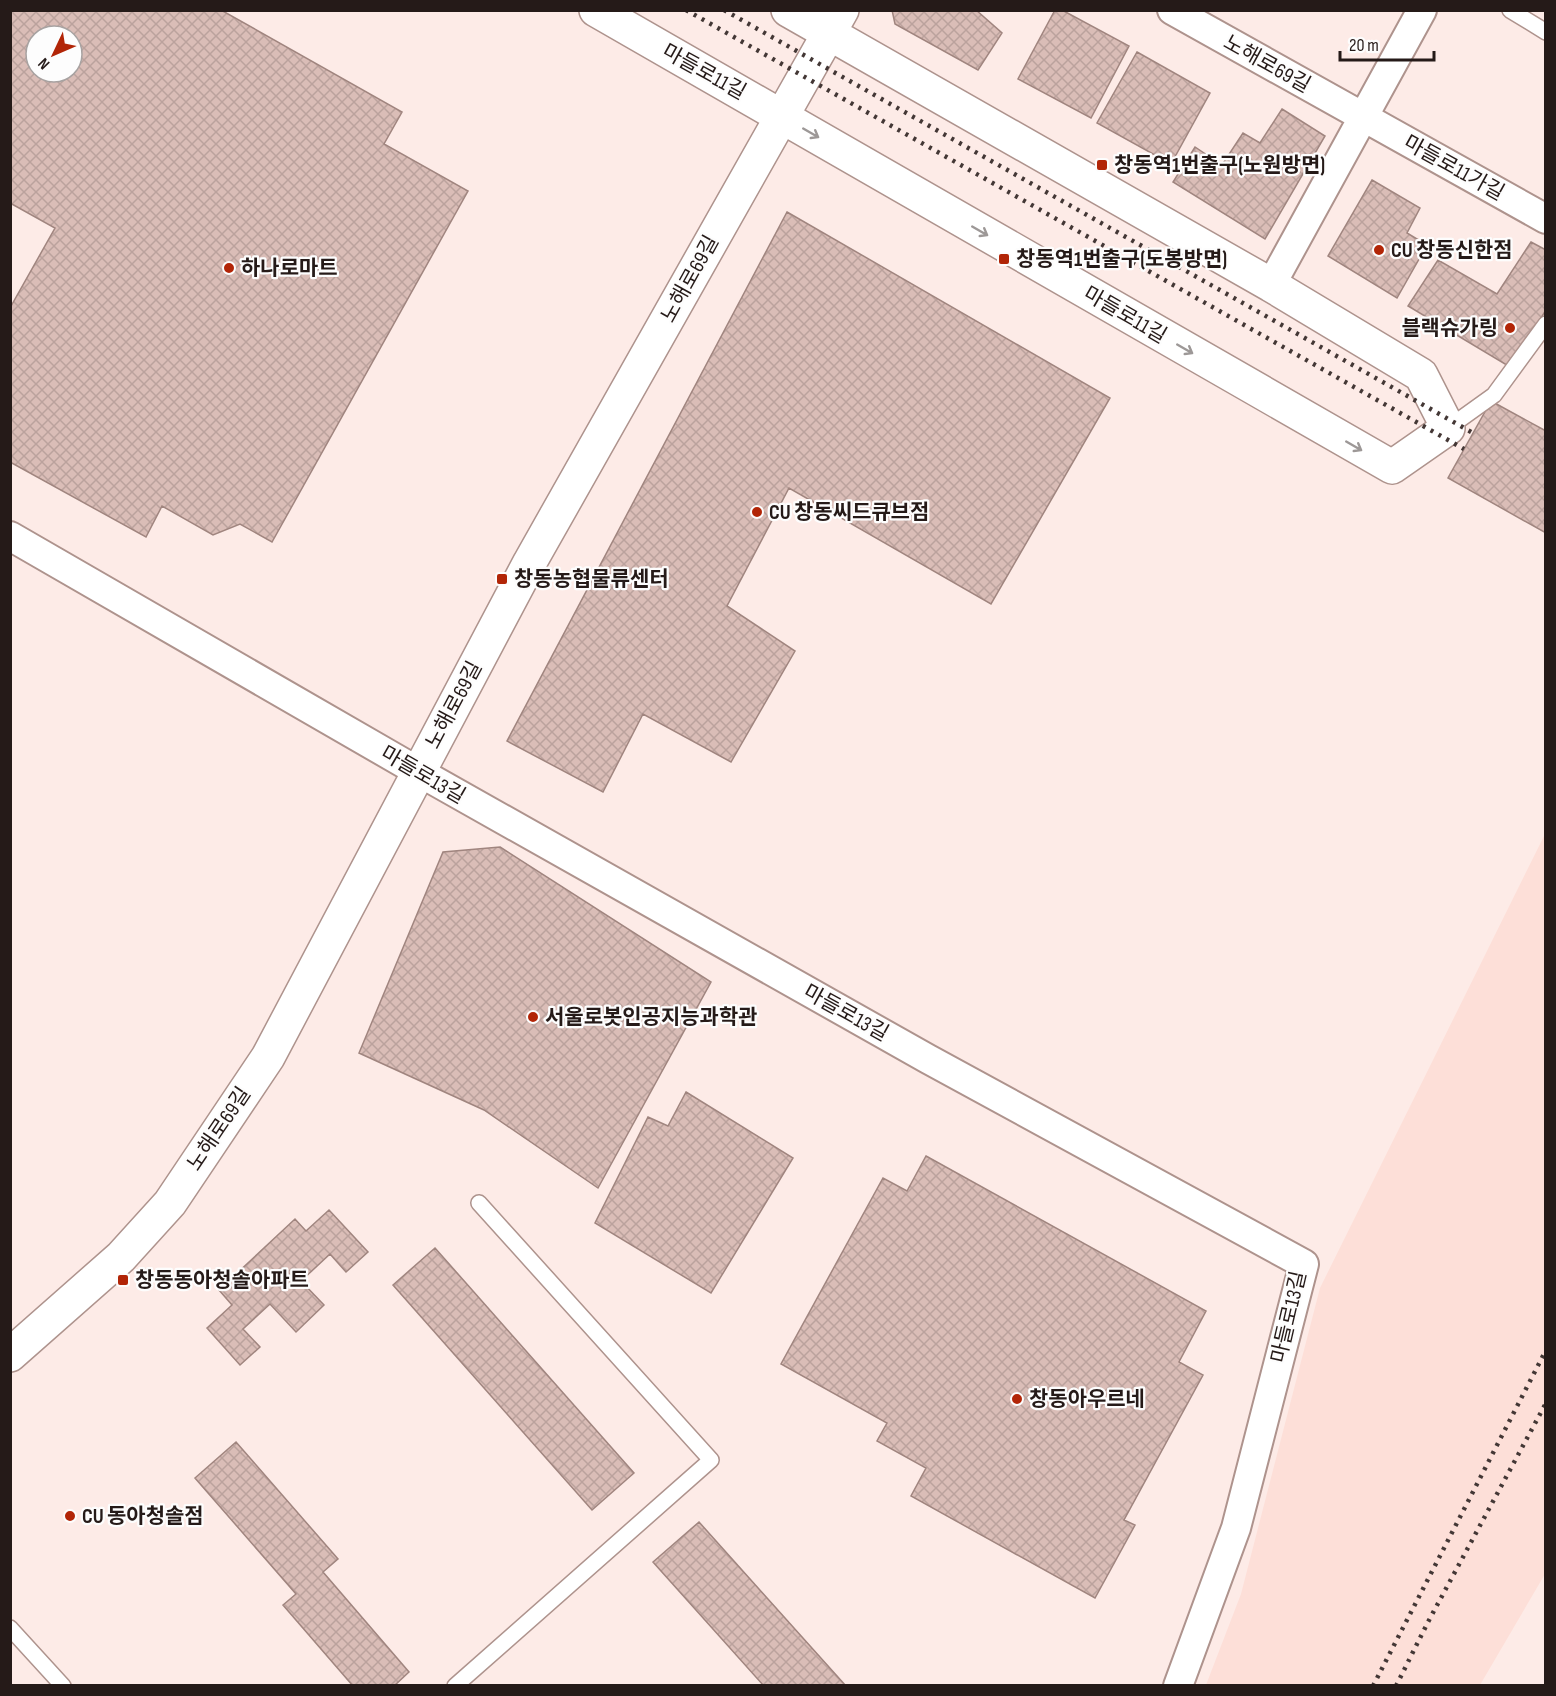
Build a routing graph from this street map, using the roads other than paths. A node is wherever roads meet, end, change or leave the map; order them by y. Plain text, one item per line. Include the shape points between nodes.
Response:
1 (596, 10) edge
2 (788, 10) edge
3 (1172, 10) edge
4 (1422, 10) edge
5 (1510, 10) edge
6 (836, 22) edge
7 (1545, 32) edge
8 (782, 116) junction
9 (1362, 117) junction
10 (1545, 219) edge
11 (1271, 285) junction
12 (1545, 324) edge
13 (1448, 428) junction
14 (10, 536) edge
15 (418, 772) junction
16 (479, 1203) dead end
17 (10, 1355) edge
18 (10, 1628) edge
19 (63, 1686) edge
20 (455, 1686) edge
21 (1178, 1686) edge

1 - 8 main road, 마들로11길
2 - 6 main road
3 - 9 street, 노해로69길
4 - 9 street
5 - 7 lane
6 - 8 main road, 노해로69길
6 - 11 main road
8 -> 13 main road, 마들로11길 via 1392,467
8 - 15 main road, 노해로69길 via 530,562
9 - 10 street, 마들로11가길
9 - 11 street
11 - 13 main road via 1421,375
12 - 13 lane via 1494,395
14 - 15 street, 마들로13길
15 - 17 main road, 노해로69길 via 268,1057 170,1203 121,1257
15 - 21 street, 마들로13길 via 928,1059 1304,1264 1236,1528
16 - 20 lane via 711,1460
18 - 19 lane

